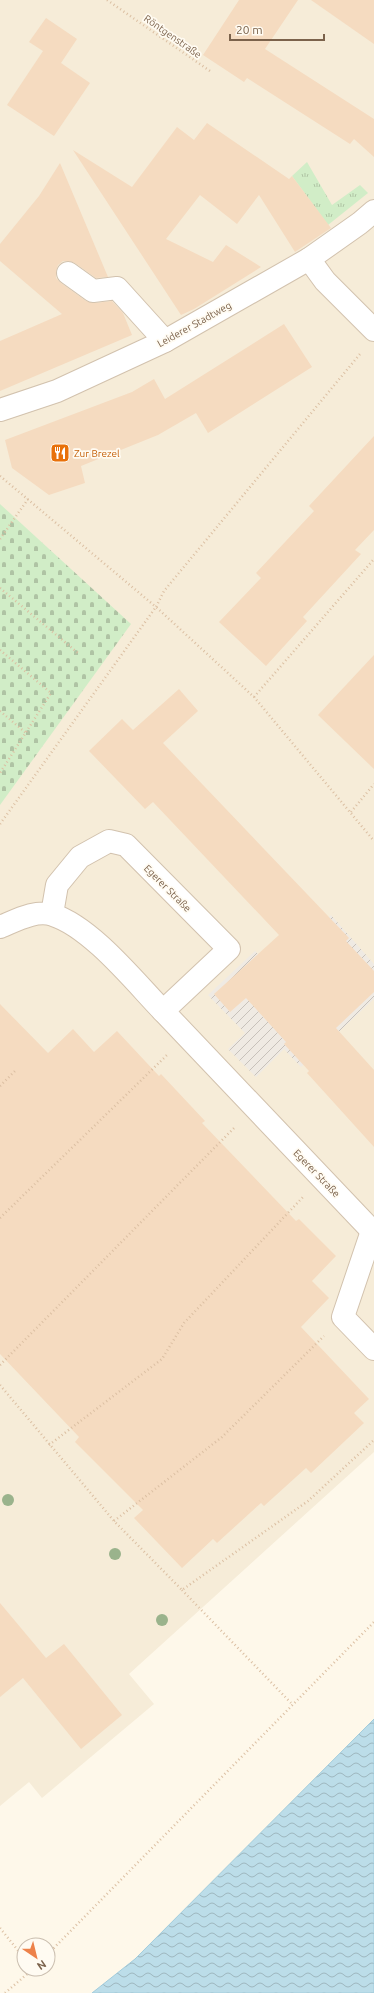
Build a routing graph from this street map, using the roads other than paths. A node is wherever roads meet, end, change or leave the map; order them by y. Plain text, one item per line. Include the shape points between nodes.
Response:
1 (374, 211) edge
2 (309, 259) junction
3 (68, 273) dead end
4 (370, 339) edge
5 (165, 341) junction
6 (0, 410) edge
7 (52, 914) junction
8 (0, 927) edge
9 (163, 1011) junction
10 (373, 1232) edge
11 (374, 1349) edge

1 - 2 street, Leiderer Stadtweg
2 - 4 street
2 - 5 street, Leiderer Stadtweg
3 - 5 street via 93,291 116,288
5 - 6 street, Leiderer Stadtweg via 57,391
7 - 8 street via 30,915
7 - 9 street, Egerer Straße via 80,929
7 - 9 street, Egerer Straße via 57,885 80,857 109,841 126,845 228,949
9 - 10 street, Egerer Straße
10 - 11 street, Egerer Straße via 343,1317

